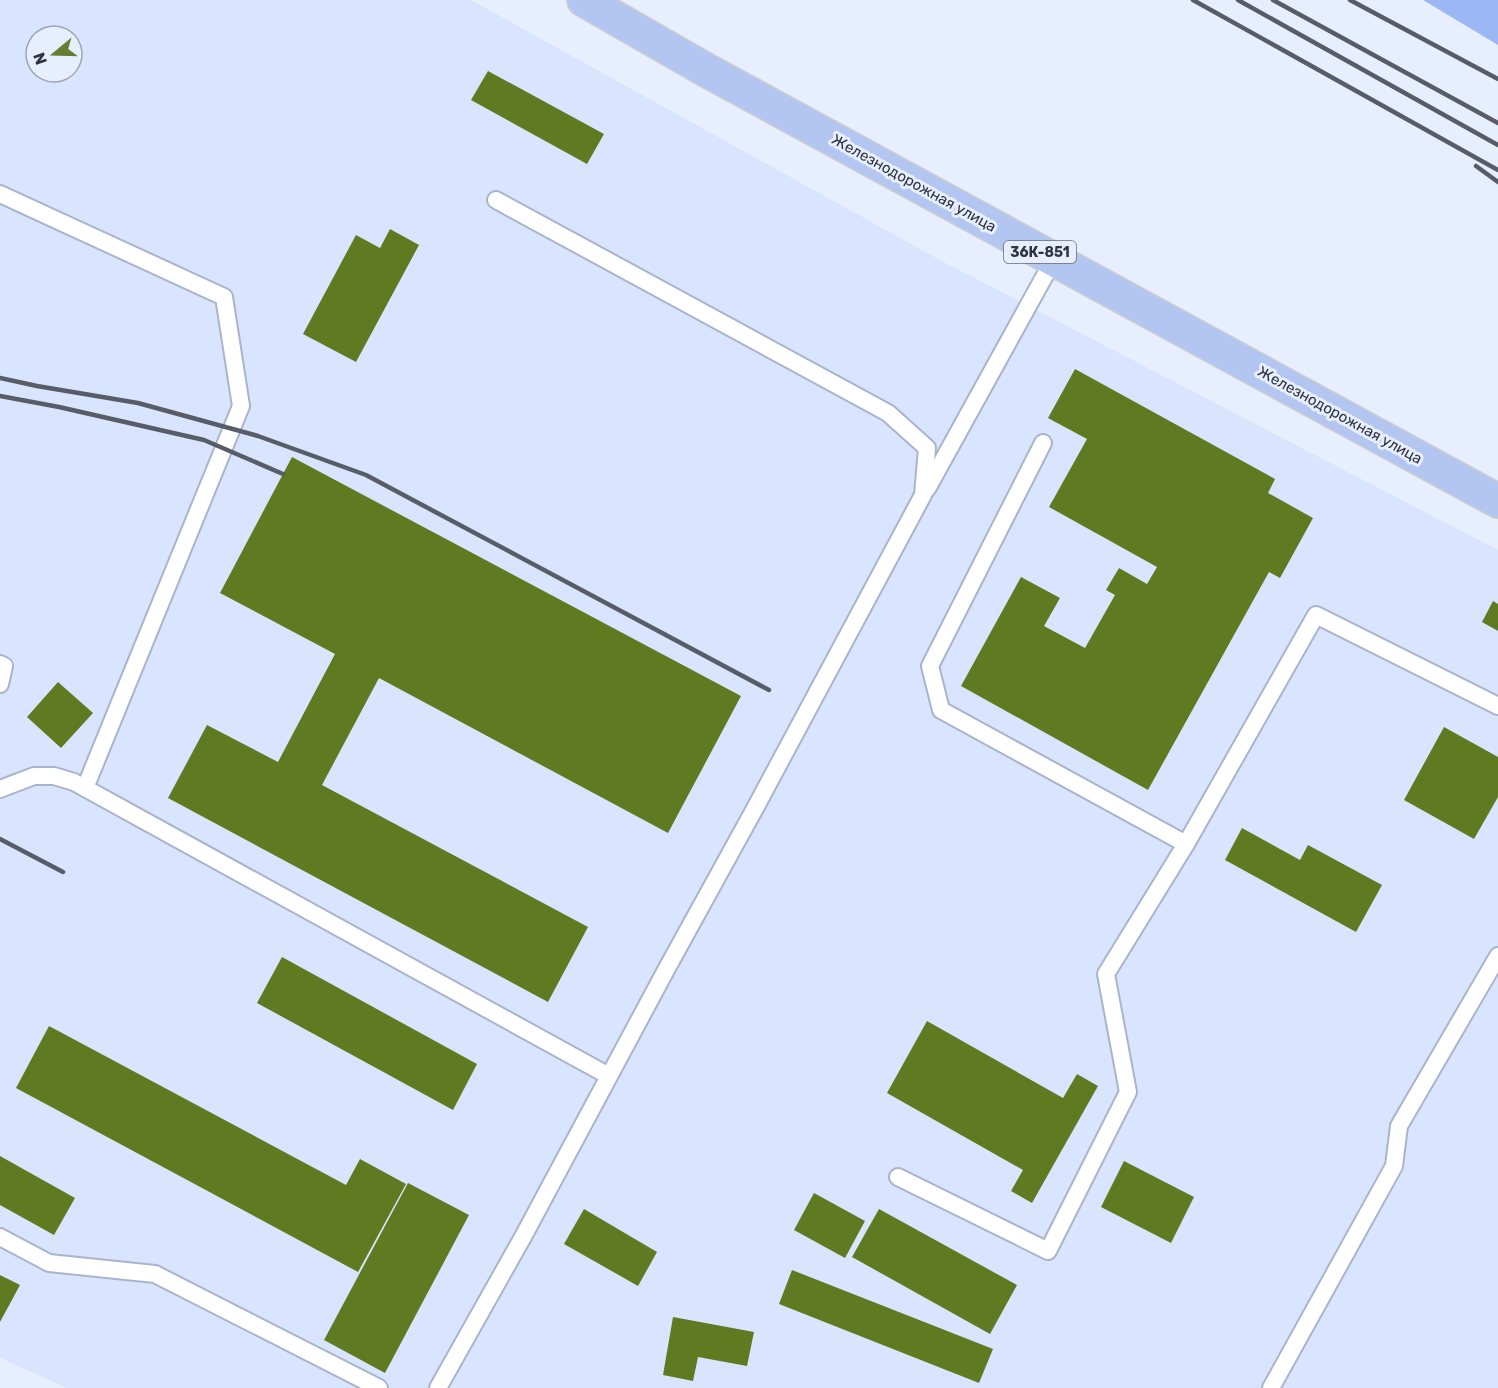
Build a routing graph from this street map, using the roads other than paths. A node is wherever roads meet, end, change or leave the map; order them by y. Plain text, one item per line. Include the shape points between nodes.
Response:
1 (584, 0) edge
2 (0, 194) edge
3 (496, 200) dead end
4 (1054, 259) junction
5 (1043, 443) dead end
6 (923, 495) junction
7 (1498, 501) edge
8 (0, 664) edge
9 (0, 684) edge
10 (1498, 706) edge
11 (85, 788) junction
12 (0, 789) edge
13 (1186, 844) junction
14 (1498, 956) edge
15 (609, 1076) junction
16 (898, 1177) dead end
17 (0, 1237) edge
18 (379, 1388) edge
19 (438, 1388) edge
20 (1271, 1388) edge

1 - 4 main road, Железнодорожная улица / 36К-851
2 - 11 lane via 224,297 241,406
3 - 6 lane via 888,413 927,448
4 - 6 lane
4 - 7 main road, Железнодорожная улица / 36К-851
5 - 13 lane via 930,666 941,710
6 - 15 lane
8 - 9 lane via 4,666
10 - 13 lane via 1316,615
11 - 12 lane via 54,776 34,776
11 - 15 lane
13 - 16 lane via 1106,974 1128,1092 1048,1251
14 - 20 lane via 1399,1126 1394,1166
15 - 19 lane
17 - 18 lane via 48,1263 155,1274

